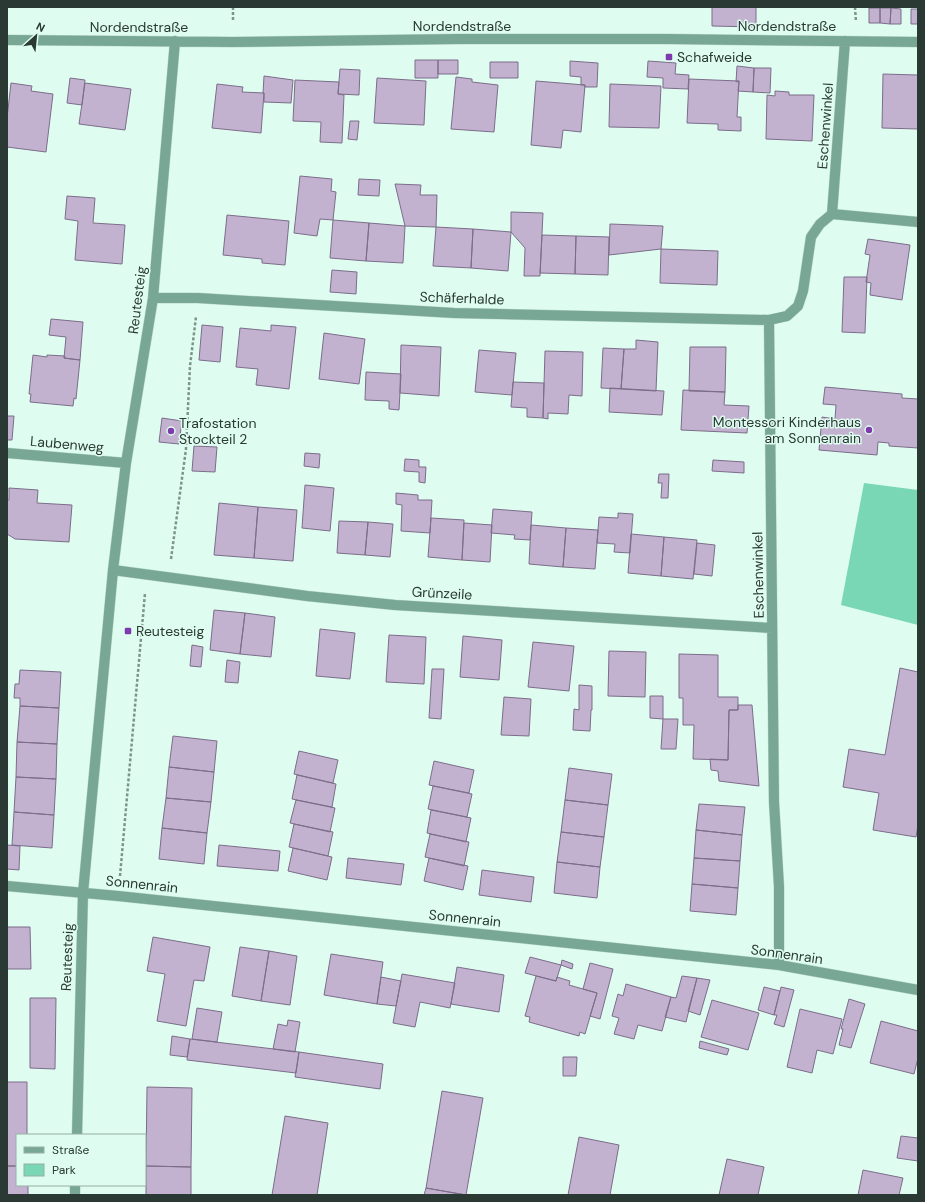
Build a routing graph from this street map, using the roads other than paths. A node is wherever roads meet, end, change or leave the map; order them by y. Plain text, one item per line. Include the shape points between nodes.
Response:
1 (7, 40) edge
2 (175, 41) junction
3 (845, 41) junction
4 (918, 42) edge
5 (832, 214) junction
6 (918, 222) edge
7 (153, 298) junction
8 (769, 320) junction
9 (7, 453) edge
10 (126, 463) junction
11 (112, 570) junction
12 (772, 628) junction
13 (7, 886) edge
14 (83, 893) junction
15 (779, 966) junction
16 (918, 990) edge
17 (77, 1134) edge

1 - 2 street, Nordendstraße
2 - 3 street, Nordendstraße
2 - 7 street, Reutesteig
3 - 4 street, Nordendstraße
3 - 5 street, Eschenwinkel
5 - 6 street
5 - 8 street via 820,224 811,237 803,291 798,306 787,316
7 - 8 street, Schäferhalde via 198,298 454,313
7 - 10 street, Reutesteig
8 - 12 street, Eschenwinkel
9 - 10 street, Laubenweg
10 - 11 street, Reutesteig
11 - 12 street, Grünzeile via 395,605
11 - 14 street, Reutesteig
12 - 15 street, Eschenwinkel
13 - 14 street, Sonnenrain
14 - 15 street, Sonnenrain
14 - 17 street, Reutesteig
15 - 16 street, Sonnenrain

